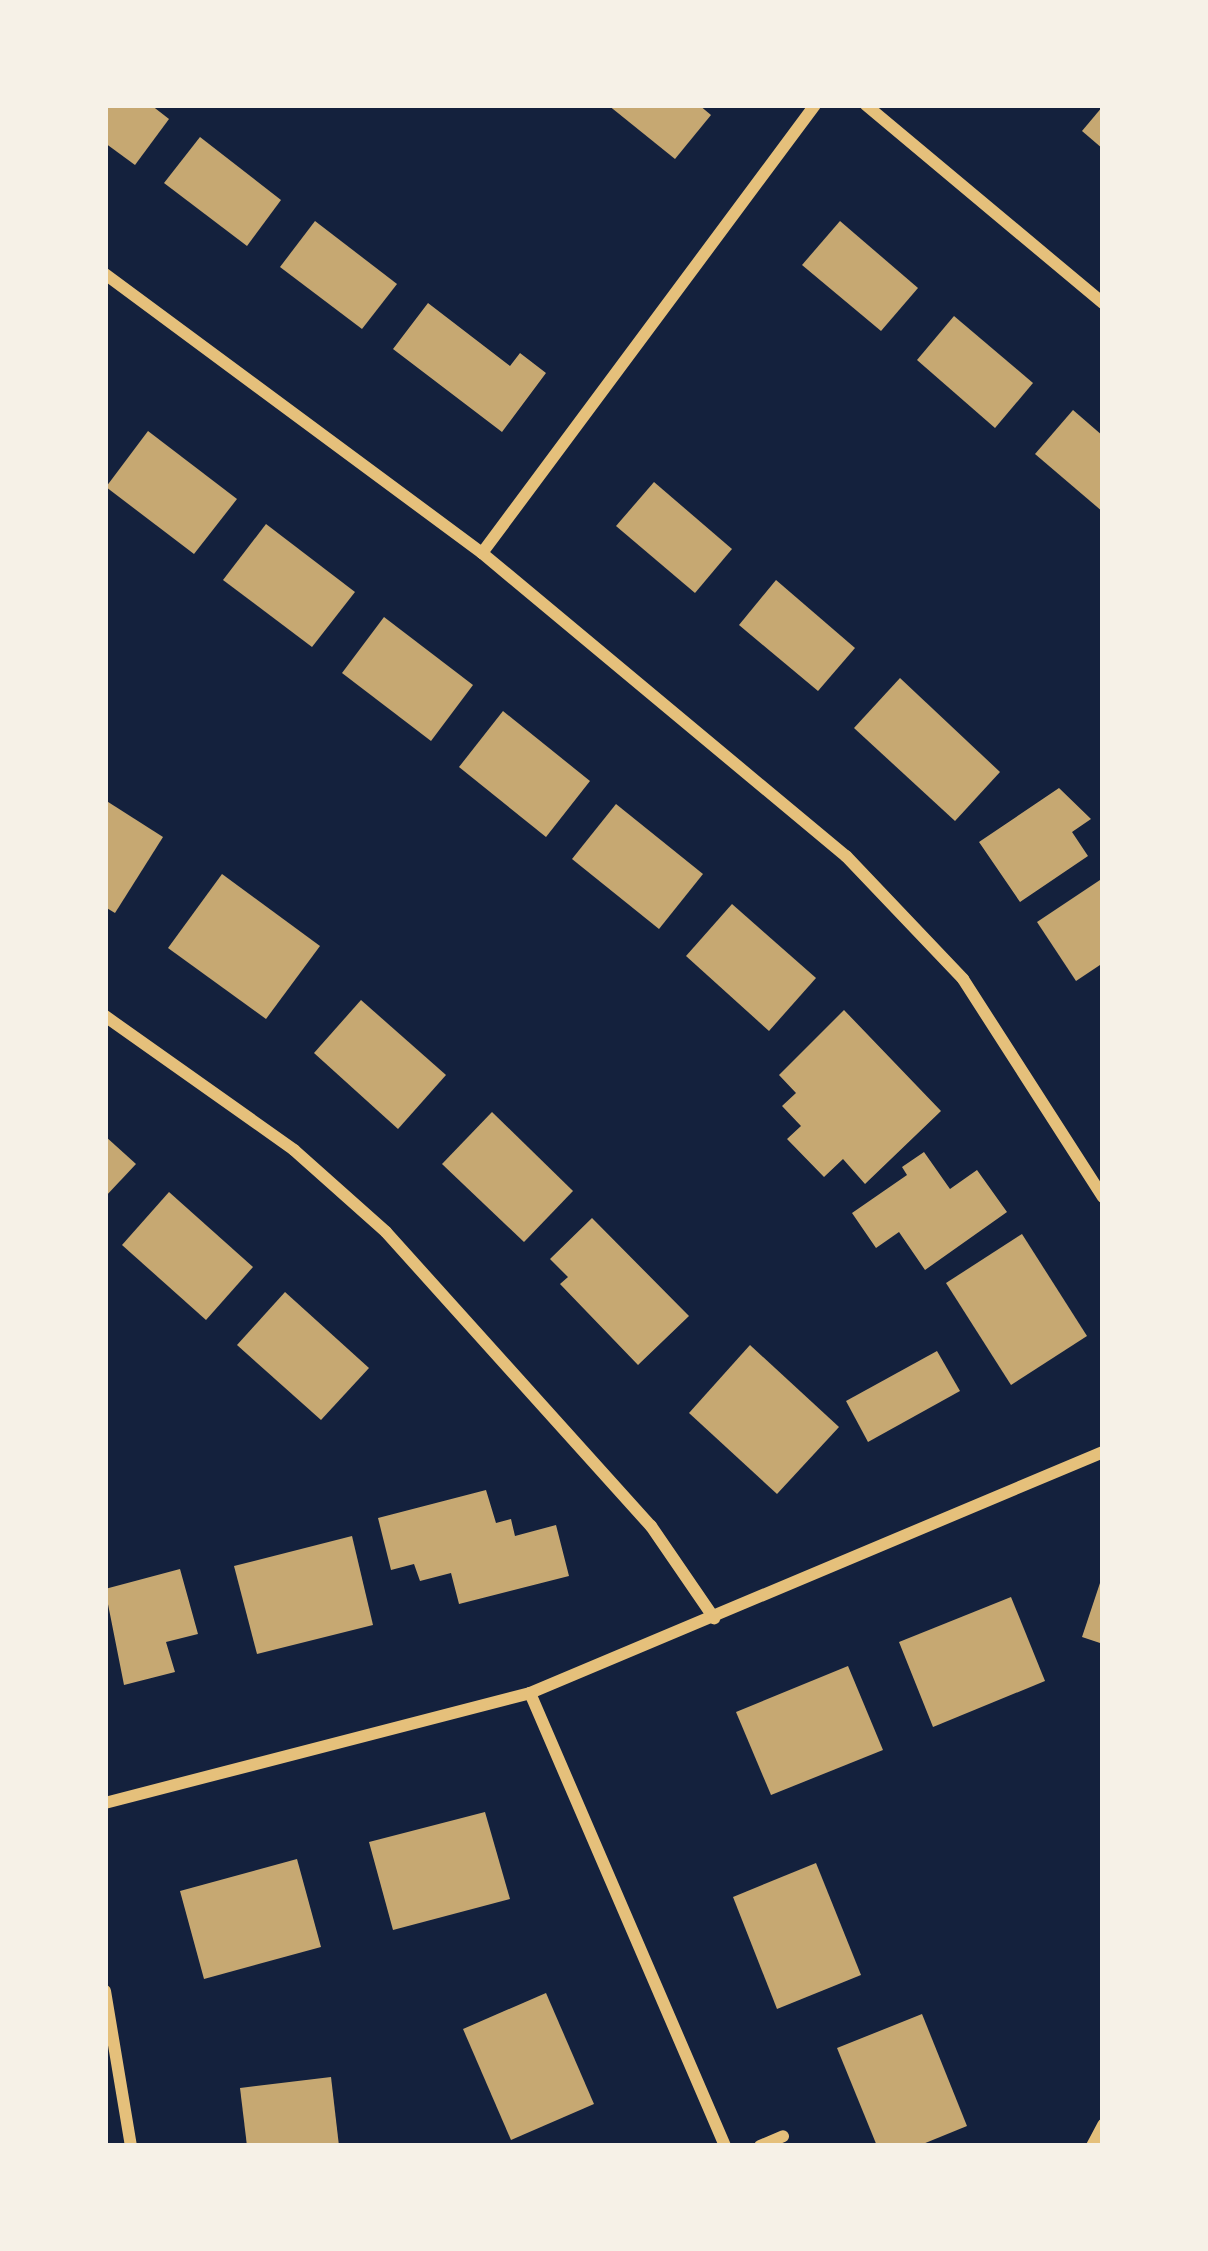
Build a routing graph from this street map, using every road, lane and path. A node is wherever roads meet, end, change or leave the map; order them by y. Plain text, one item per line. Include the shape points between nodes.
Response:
1 (814, 105) edge
2 (866, 105) edge
3 (105, 274) edge
4 (1103, 303) edge
5 (482, 553) junction
6 (105, 1016) edge
7 (1103, 1197) edge
8 (1103, 1452) edge
9 (714, 1618) junction
10 (530, 1693) junction
11 (105, 1803) edge
12 (105, 1991) edge
13 (1103, 2125) edge
14 (782, 2136) dead end
15 (131, 2146) edge
16 (725, 2146) edge
17 (760, 2146) edge
18 (1092, 2146) edge

1 - 5 street
2 - 4 street
3 - 5 street
5 - 7 street via 846,856 963,980
6 - 9 street via 294,1150 386,1232 651,1526
8 - 9 street
9 - 10 street
10 - 11 street
10 - 16 street
12 - 15 street
13 - 18 street
14 - 17 street

